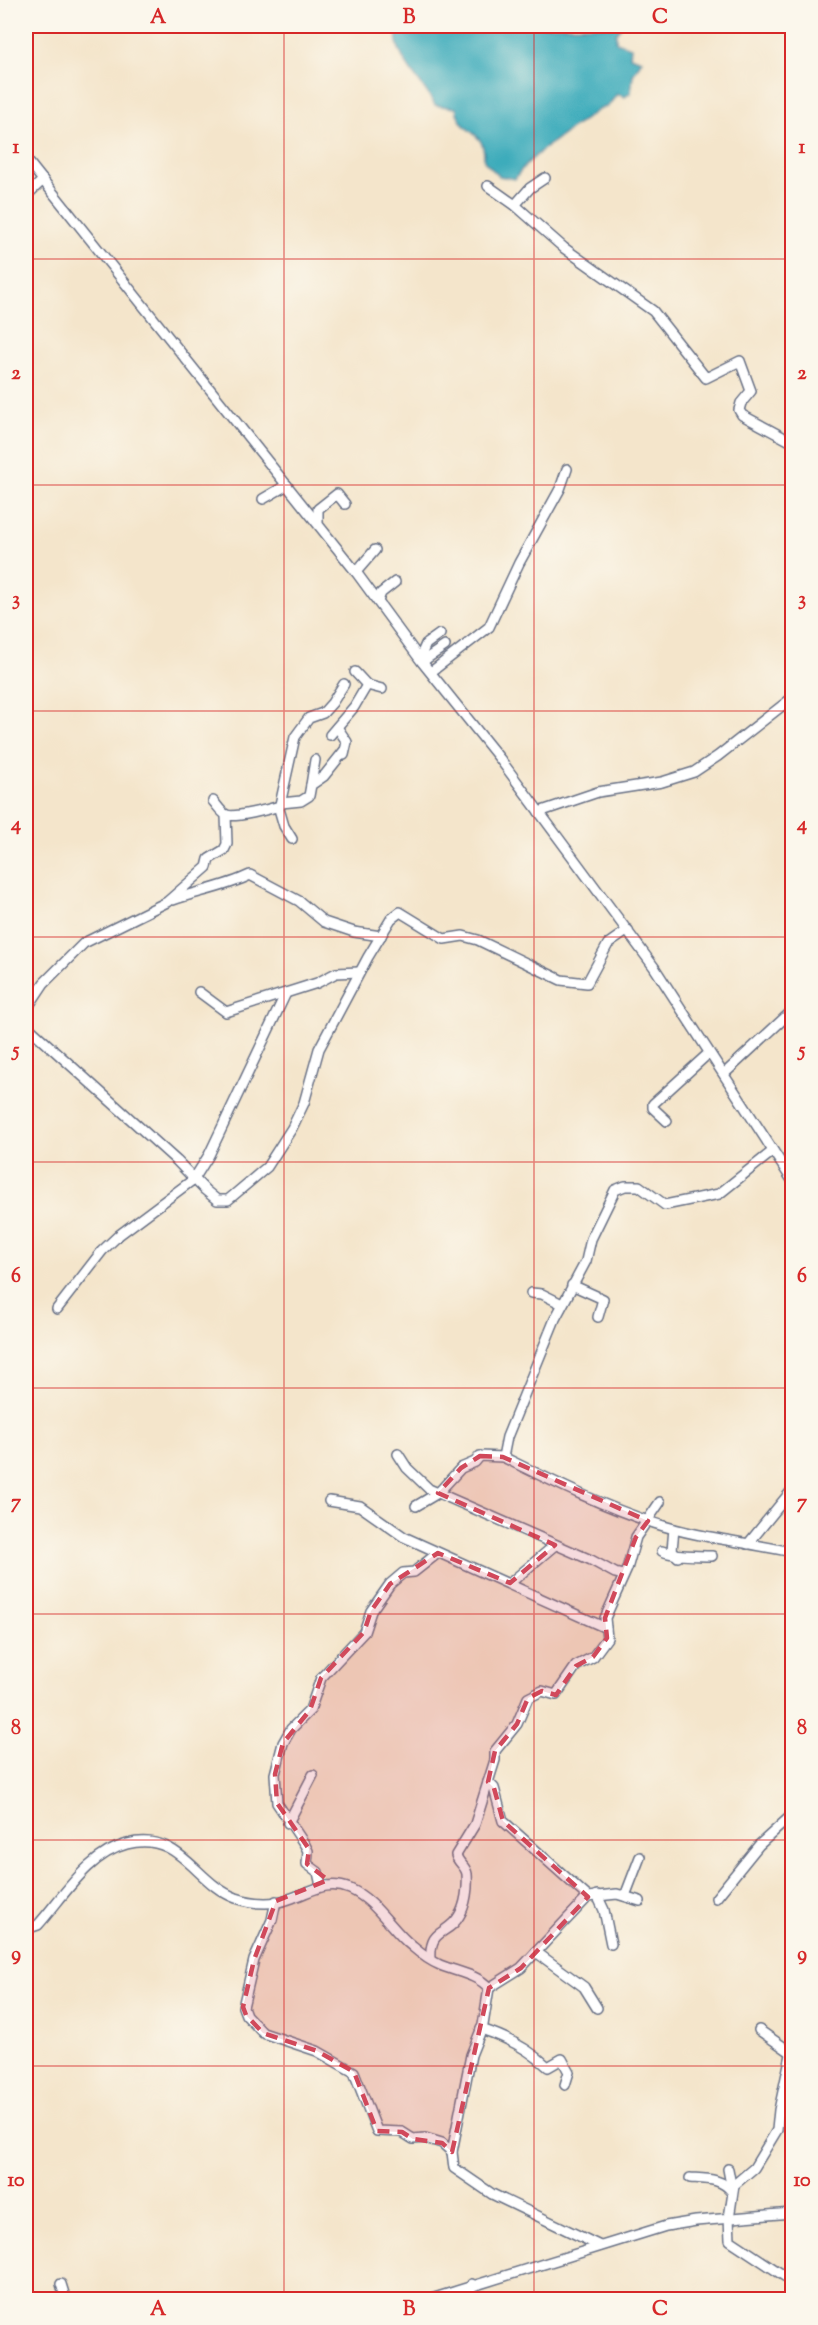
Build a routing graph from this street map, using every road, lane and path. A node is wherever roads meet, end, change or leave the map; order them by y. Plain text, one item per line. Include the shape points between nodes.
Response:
1 (26, 159) edge
2 (545, 178) dead end
3 (43, 180) junction
4 (488, 186) dead end
5 (26, 196) edge
6 (515, 205) junction
7 (792, 442) edge
8 (567, 468) dead end
9 (287, 484) junction
10 (263, 500) dead end
11 (345, 504) dead end
12 (320, 527) junction
13 (375, 550) dead end
14 (356, 572) junction
15 (395, 582) dead end
16 (378, 601) junction
17 (440, 634) dead end
18 (445, 646) dead end
19 (424, 661) junction
20 (355, 672) dead end
21 (431, 672) junction
22 (344, 684) dead end
23 (367, 685) junction
24 (382, 689) dead end
25 (792, 698) edge
26 (337, 727) junction
27 (330, 735) dead end
28 (315, 760) dead end
29 (311, 785) junction
30 (213, 801) dead end
31 (281, 804) junction
32 (539, 812) junction
33 (226, 815) junction
34 (292, 839) dead end
35 (167, 902) junction
36 (628, 930) junction
37 (381, 936) junction
38 (359, 972) junction
39 (199, 992) dead end
40 (286, 993) junction
41 (26, 1010) edge
42 (792, 1011) edge
43 (26, 1025) edge
44 (709, 1053) junction
45 (724, 1074) junction
46 (667, 1121) dead end
47 (773, 1151) junction
48 (194, 1179) junction
49 (792, 1180) edge
50 (572, 1286) junction
51 (531, 1293) dead end
52 (562, 1304) junction
53 (57, 1310) dead end
54 (598, 1317) dead end
55 (398, 1454) dead end
56 (503, 1457) junction
57 (792, 1490) edge
58 (438, 1493) junction
59 (329, 1501) dead end
60 (660, 1502) dead end
61 (417, 1506) dead end
62 (648, 1521) junction
63 (674, 1528) junction
64 (748, 1544) junction
65 (555, 1545) junction
66 (662, 1551) dead end
67 (438, 1552) junction
68 (792, 1552) edge
69 (712, 1556) dead end
70 (679, 1558) junction
71 (623, 1575) junction
72 (510, 1583) junction
73 (606, 1628) junction
74 (313, 1775) dead end
75 (488, 1782) junction
76 (792, 1815) edge
77 (288, 1822) junction
78 (640, 1857) dead end
79 (321, 1886) junction
80 (592, 1896) junction
81 (624, 1896) junction
82 (716, 1898) dead end
83 (276, 1901) junction
84 (640, 1901) dead end
85 (26, 1929) edge
86 (610, 1944) dead end
87 (536, 1952) junction
88 (431, 1959) junction
89 (489, 1988) junction
90 (597, 2008) dead end
91 (481, 2029) junction
92 (759, 2030) dead end
93 (792, 2052) edge
94 (565, 2085) dead end
95 (452, 2152) junction
96 (728, 2169) dead end
97 (690, 2178) dead end
98 (732, 2193) junction
99 (792, 2213) edge
100 (729, 2218) junction
101 (600, 2246) junction
102 (792, 2281) edge
103 (61, 2284) dead end
104 (472, 2284) junction
105 (66, 2300) edge
106 (428, 2300) edge
107 (468, 2300) edge

1 - 3 street
2 - 6 street
3 - 5 street
3 - 9 street
4 - 6 street
6 - 7 street via 564,248 653,311 706,378 740,361 751,391 741,403 742,415
8 - 21 street via 489,627
9 - 10 street
9 - 12 street
11 - 12 street via 337,494 322,503 316,516
12 - 14 street
13 - 14 street
14 - 16 street
15 - 16 street via 381,593
16 - 19 street
17 - 19 street via 426,644
18 - 19 street
19 - 21 street
20 - 23 street
21 - 32 street
22 - 31 street via 323,713 309,718 295,738
23 - 24 street
23 - 26 street
25 - 32 street via 694,772 662,782 598,792
26 - 27 street
26 - 29 street via 347,742 344,754
28 - 29 street
29 - 31 street via 309,796
30 - 33 street
31 - 33 street via 255,813
31 - 34 street via 284,826
32 - 36 street
33 - 35 street via 224,850 209,859 207,867
35 - 37 street via 215,890 250,875 298,901 324,922
35 - 41 street via 84,943 44,983
36 - 37 street via 608,944 587,983 561,980 478,940 463,936 444,939 400,912
36 - 44 street
37 - 38 street
38 - 40 street via 336,973
38 - 48 street via 320,1049 304,1103 267,1167 228,1200 217,1200
39 - 40 street via 226,1012
40 - 48 street
42 - 45 street
43 - 48 street
44 - 45 street
44 - 46 street via 652,1104
45 - 47 street
47 - 49 street
47 - 50 street via 740,1180 712,1197 665,1205 639,1186 619,1188 591,1239 586,1261
48 - 53 street via 102,1251
50 - 52 street
50 - 54 street via 603,1299
51 - 52 street via 543,1294
52 - 56 street via 507,1437
55 - 58 street via 419,1481
56 - 58 street via 480,1456 461,1468
56 - 62 street
57 - 64 street
58 - 61 street
58 - 65 street
59 - 67 street via 360,1506 404,1537
60 - 62 street
62 - 63 street
62 - 71 street via 636,1537
63 - 64 street
63 - 70 street via 672,1550
64 - 68 street
65 - 71 street
65 - 72 street
66 - 70 street
67 - 72 street
67 - 77 street via 414,1572 403,1573 390,1584 371,1611 364,1632 321,1678 310,1710 283,1743 275,1791
69 - 70 street via 688,1554
71 - 73 street via 605,1618
72 - 73 street
73 - 75 street via 608,1638 593,1657 576,1666 556,1695 542,1691 528,1698 517,1724 495,1751
74 - 77 street
75 - 80 street via 494,1788 503,1821
75 - 88 street via 475,1824 456,1855 466,1873 465,1901 459,1917 436,1934
76 - 82 street via 759,1845
77 - 79 street via 305,1845 307,1864 318,1872
78 - 81 street
79 - 83 street
79 - 88 street via 348,1888 365,1898 412,1947
80 - 81 street
80 - 86 street via 604,1910
80 - 87 street
81 - 84 street
83 - 85 street via 259,1904 234,1898 172,1848 151,1841 127,1844 101,1854 38,1925
83 - 95 street via 254,1960 243,2007 246,2015 263,2033 317,2051 354,2072 377,2131 425,2138 442,2143
87 - 89 street via 521,1968
87 - 90 street via 584,1987
88 - 89 street via 468,1974
89 - 91 street
91 - 94 street via 513,2042 548,2067 562,2060 570,2072
91 - 95 street via 471,2055
92 - 93 street
93 - 98 street via 777,2130 754,2168 734,2185
95 - 101 street via 454,2168 466,2178
96 - 98 street
97 - 98 street via 726,2184
98 - 100 street
99 - 100 street
100 - 101 street via 666,2226
100 - 102 street via 730,2240
101 - 104 street
103 - 105 street
104 - 106 street
104 - 107 street

